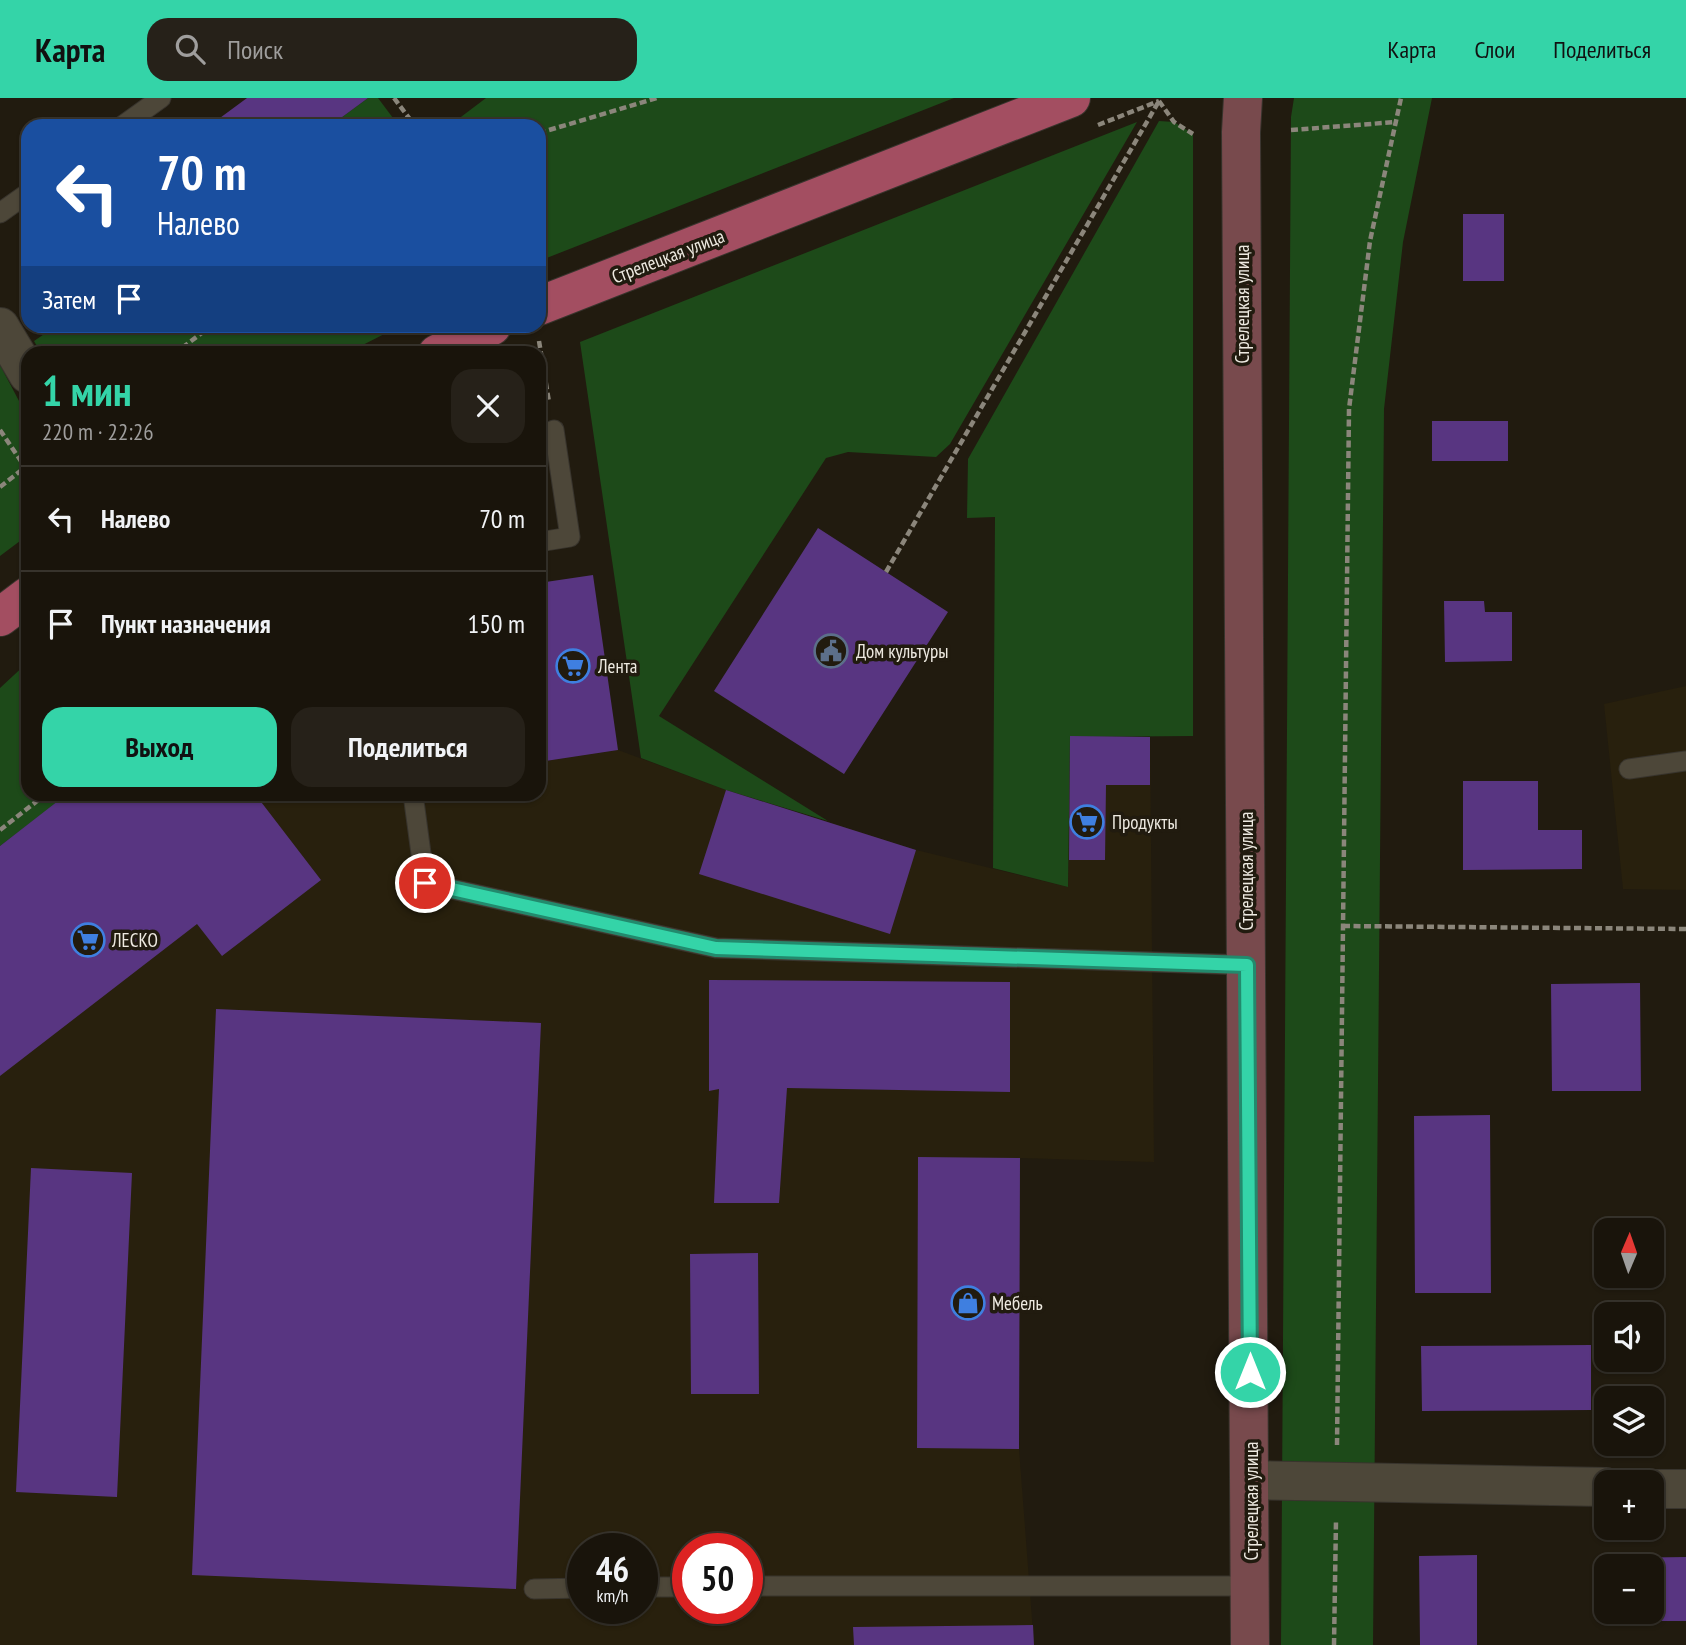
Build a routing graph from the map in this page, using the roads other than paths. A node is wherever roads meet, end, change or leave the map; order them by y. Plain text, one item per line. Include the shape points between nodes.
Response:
1 (161, 98) edge
2 (1071, 98) edge
3 (1243, 98) edge
4 (132, 119) edge
5 (21, 198) edge
6 (0, 213) edge
7 (546, 317) edge
8 (0, 327) edge
9 (478, 333) edge
10 (453, 346) edge
11 (21, 362) edge
12 (546, 433) edge
13 (546, 541) edge
14 (21, 601) edge
15 (0, 617) edge
16 (1686, 761) edge
17 (1629, 769) dead end
18 (414, 801) edge
19 (1247, 965) junction
20 (1250, 1480) junction
21 (1594, 1487) edge
22 (1664, 1489) edge
23 (1686, 1489) edge
24 (763, 1586) edge
25 (1251, 1586) junction
26 (567, 1588) edge
27 (534, 1589) dead end
28 (1250, 1645) edge

1 - 4 lane
2 - 7 main road, Стрелецкая улица
3 - 19 main road, Стрелецкая улица
5 - 6 lane
8 - 11 street
9 - 10 main road
12 - 13 lane via 570,537
14 - 15 main road
16 - 17 lane
18 - 19 lane via 425,883 716,948
19 - 20 main road, Стрелецкая улица
20 - 21 street
20 - 25 main road, Стрелецкая улица
22 - 23 street
24 - 25 lane
25 - 28 main road, Стрелецкая улица
26 - 27 lane

